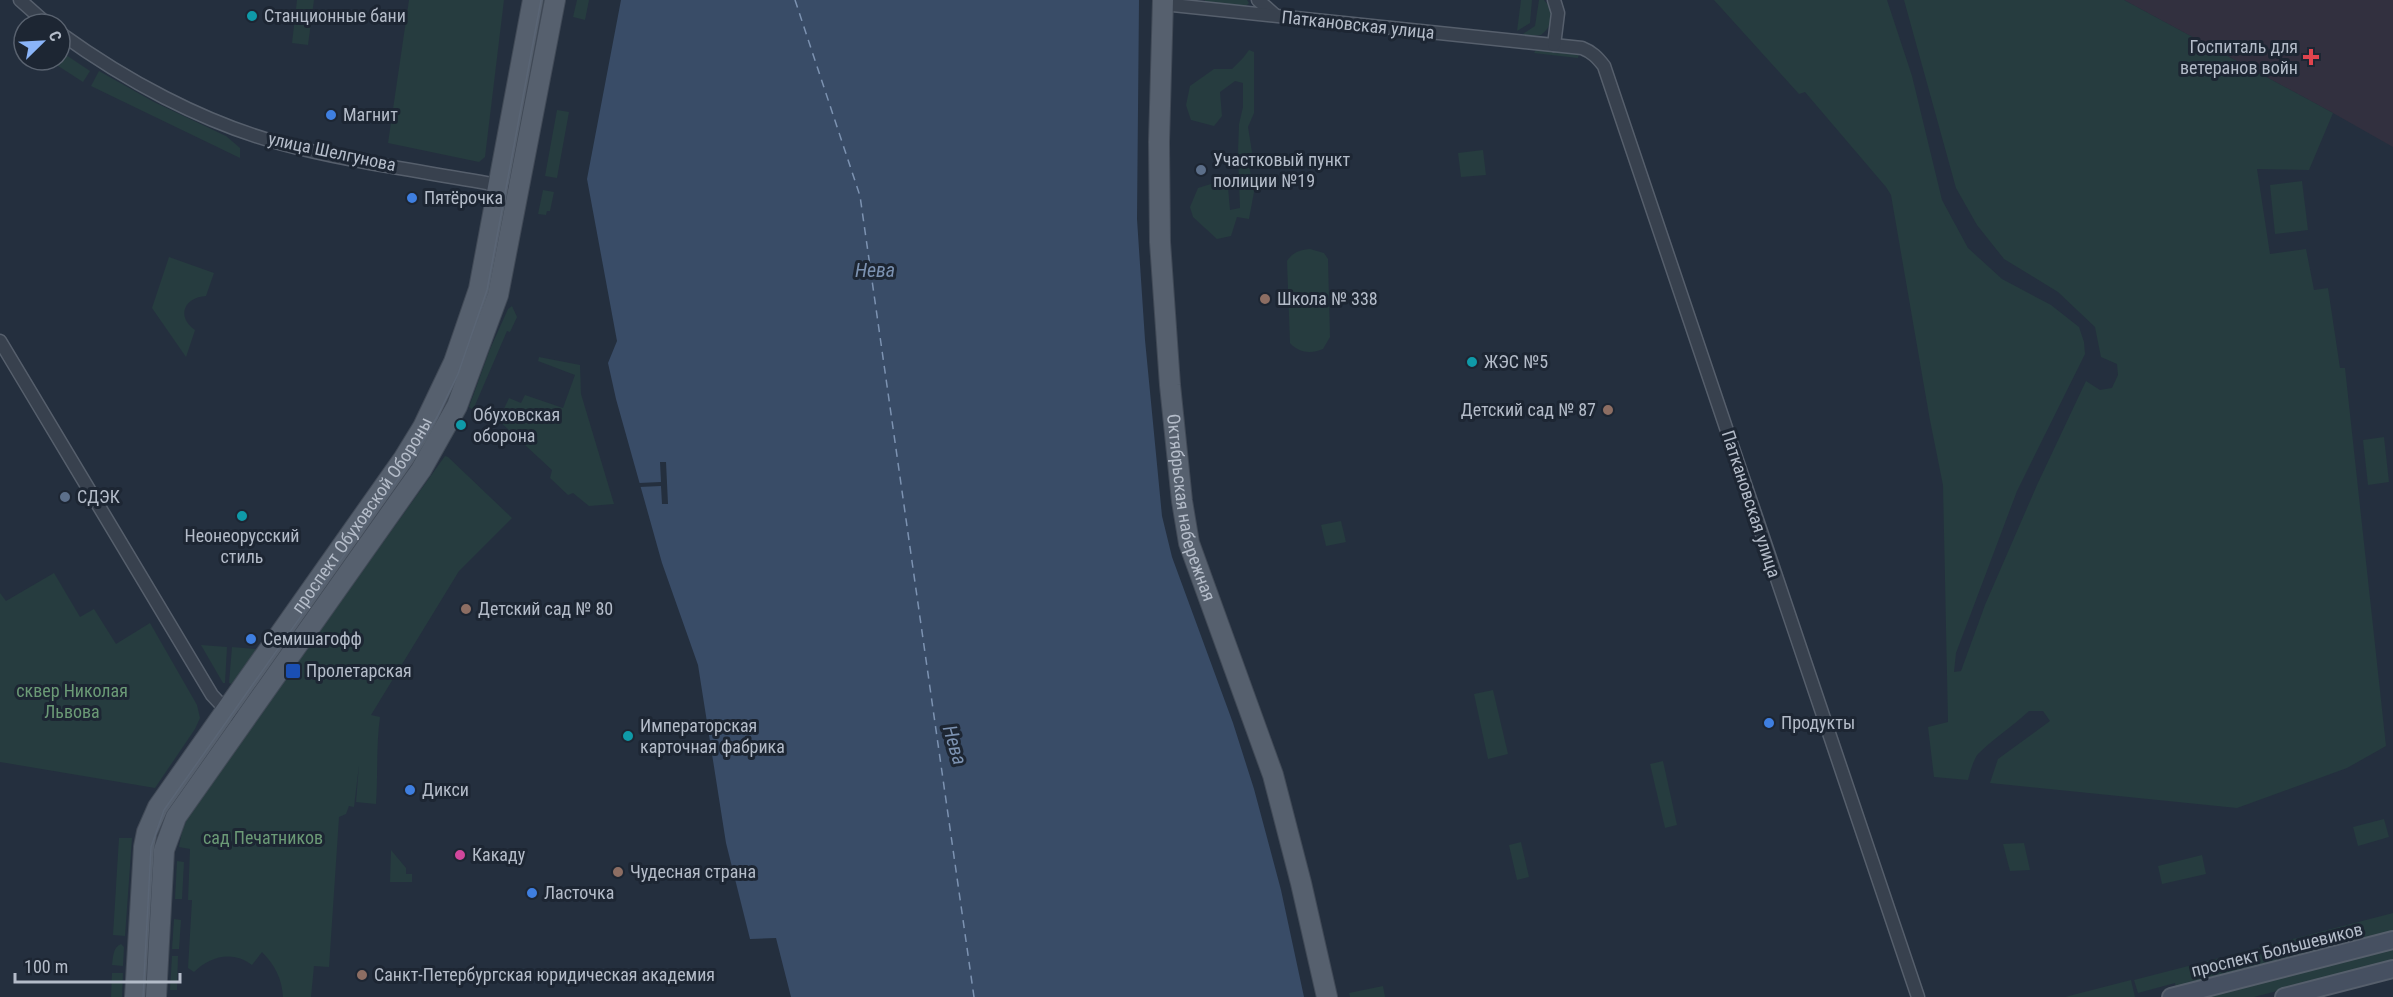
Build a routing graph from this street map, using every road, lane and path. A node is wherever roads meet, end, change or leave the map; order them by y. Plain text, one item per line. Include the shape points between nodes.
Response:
1 (20, 0) edge
2 (533, 0) edge
3 (555, 0) edge
4 (1258, 0) edge
5 (1554, 0) edge
6 (1169, 2) edge
7 (34, 12) edge
8 (1276, 16) junction
9 (72, 41) edge
10 (1554, 45) junction
11 (499, 185) junction
12 (519, 189) junction
13 (0, 341) edge
14 (226, 710) junction
15 (243, 721) junction
16 (2393, 940) edge
17 (2393, 969) edge
18 (135, 997) edge
19 (156, 997) edge
20 (1327, 997) edge
21 (1339, 997) edge
22 (1918, 997) edge
23 (2172, 997) edge
24 (2284, 997) edge

1 - 7 street
2 - 11 main road, проспект Обуховской Обороны
3 - 12 main road, проспект Обуховской Обороны
4 - 8 street
5 - 10 street via 1558,13
6 - 8 street, Паткановская улица
6 - 20 main road, Октябрьская набережная via 1159,142 1160,242 1182,501 1190,543 1273,775
6 - 21 main road, Октябрьская набережная via 1171,216 1193,499 1209,563 1293,799
8 - 10 street, Паткановская улица
9 - 11 street, улица Шелгунова via 152,90 252,134 304,150
10 - 22 street, Паткановская улица via 1582,48 1604,66
11 - 12 street, улица Шелгунова
11 - 14 main road, проспект Обуховской Обороны via 470,318 434,406 404,458
12 - 15 main road, проспект Обуховской Обороны via 498,295 447,426 421,470
13 - 14 street via 202,680
14 - 15 street
14 - 18 main road, проспект Обуховской Обороны via 162,801 147,832
15 - 19 main road, проспект Обуховской Обороны via 182,807 167,838
16 - 23 main road, проспект Большевиков
17 - 24 main road

